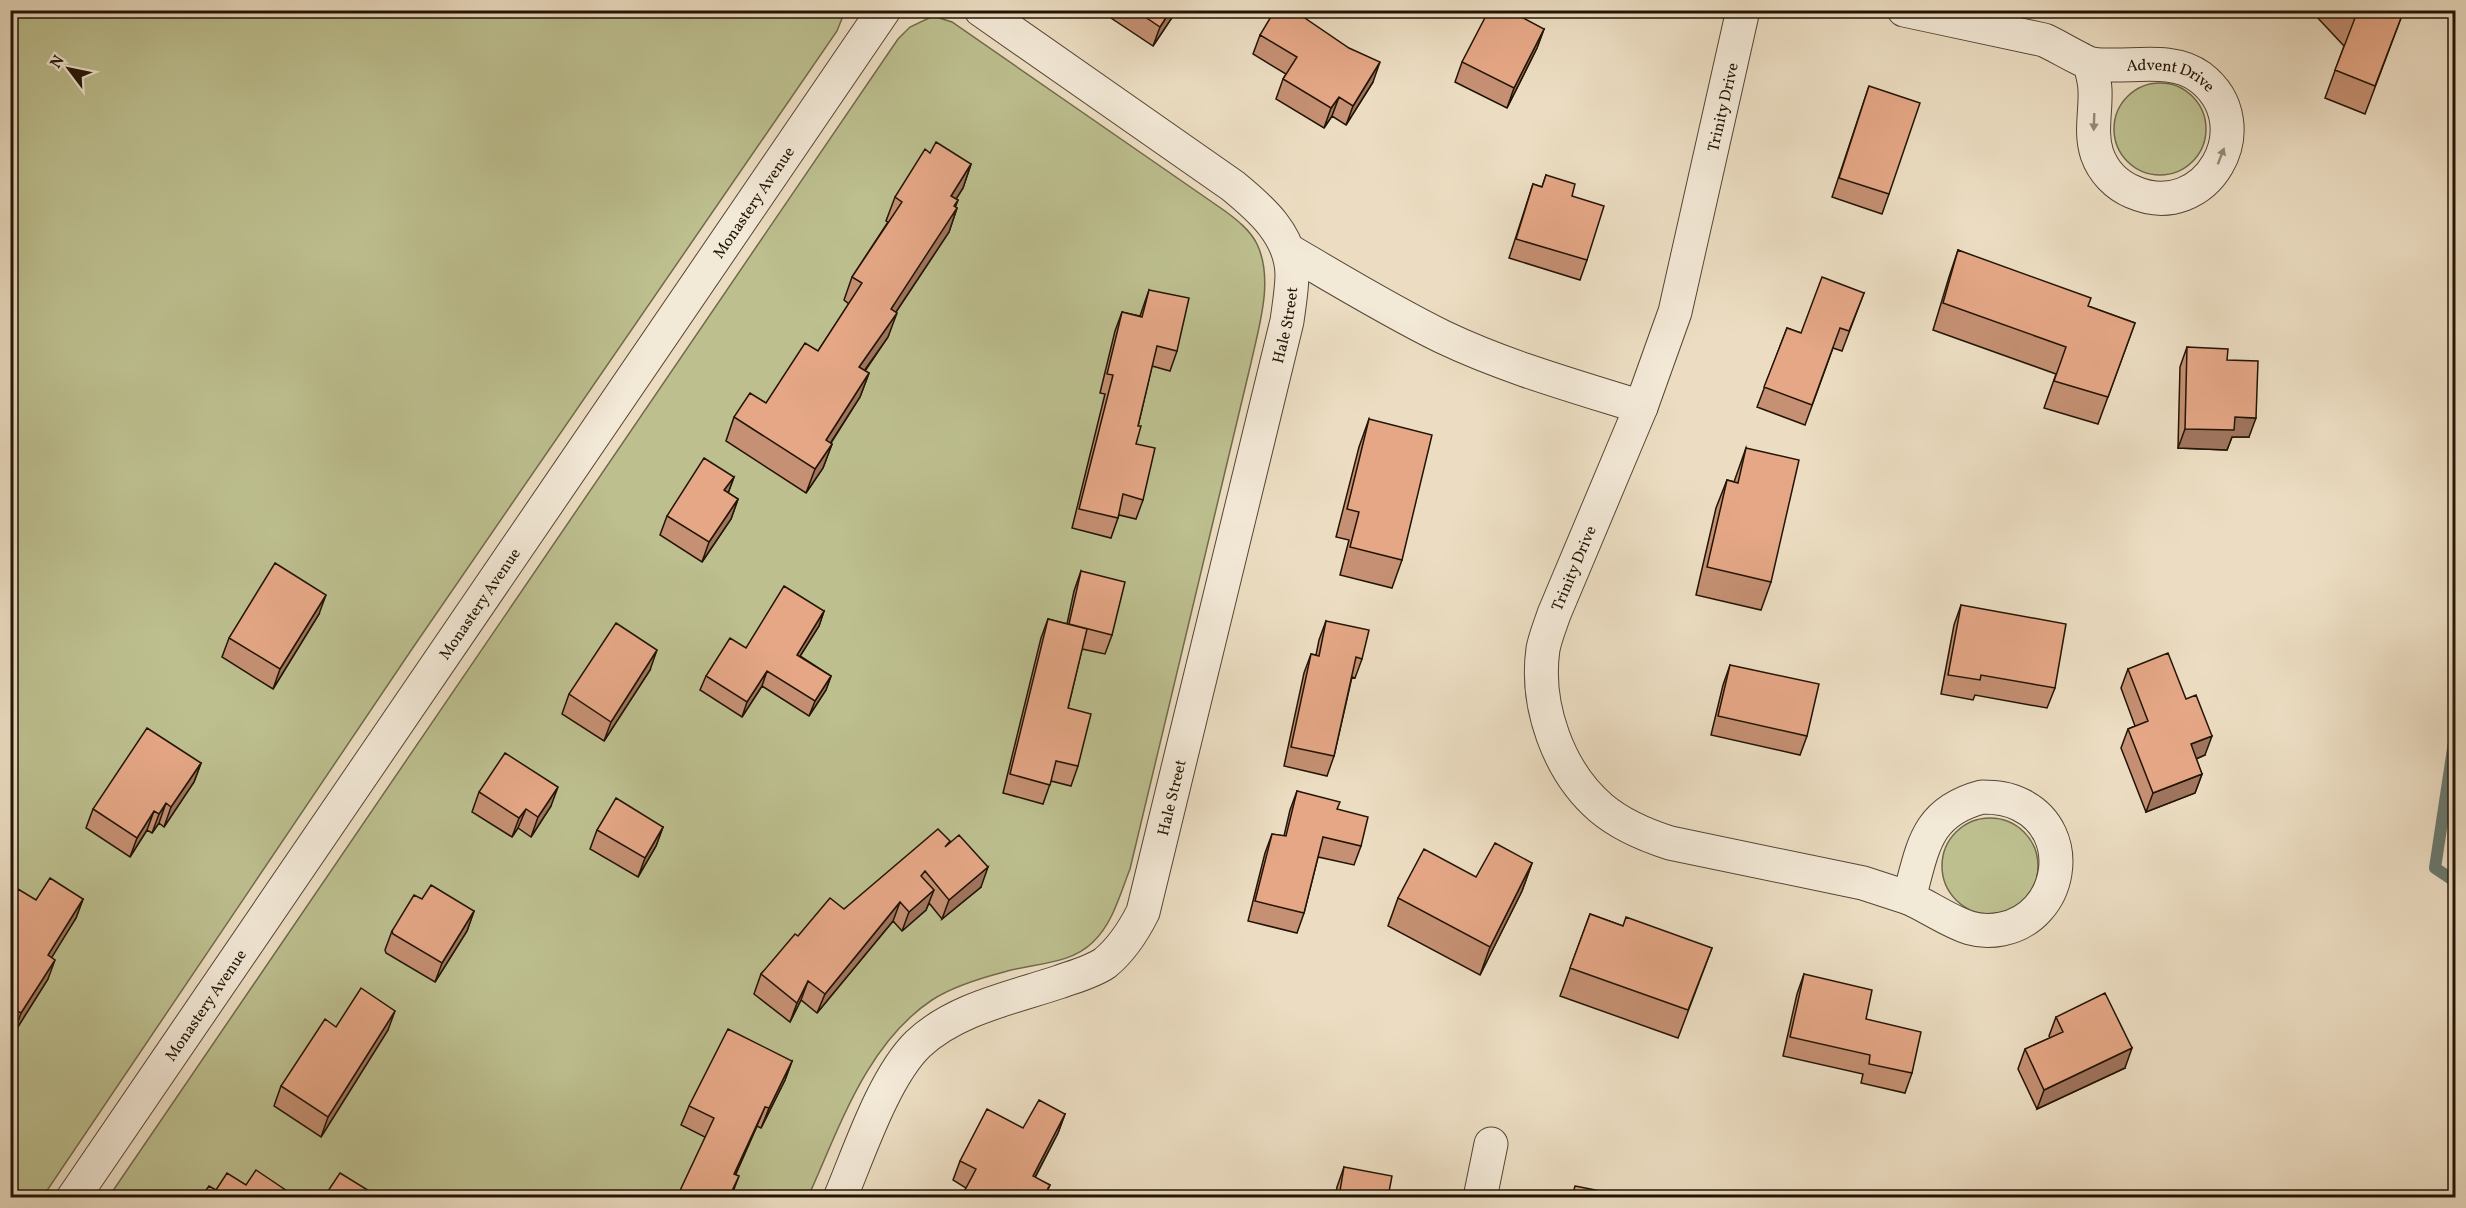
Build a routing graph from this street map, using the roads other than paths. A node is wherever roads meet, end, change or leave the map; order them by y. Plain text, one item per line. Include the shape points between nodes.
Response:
1 (884, 10) edge
2 (981, 10) edge
3 (1743, 10) edge
4 (1904, 10) edge
5 (2090, 64) junction
6 (1288, 250) junction
7 (1641, 407) junction
8 (1909, 898) junction
9 (1491, 1144) dead end
10 (73, 1197) edge
11 (840, 1197) edge
12 (1480, 1197) edge

1 - 10 street, Monastery Avenue
2 - 6 street, Hale Street via 1233,186 1275,225
3 - 7 street, Trinity Drive via 1675,312
4 - 5 street, Advent Drive via 2044,40
5 -> 5 street, Advent Drive via 2096,89 2094,139 2100,161 2113,180 2126,189 2155,198 2184,194 2208,178 2223,154 2226,140 2224,112 2210,87 2187,70 2173,66
6 - 7 street via 1445,337 1526,370
6 - 11 street, Hale Street via 1292,273 1287,321 1143,912 1120,949 1102,964 962,1015 917,1045 899,1066 886,1091
7 - 8 street, Trinity Drive via 1543,649 1546,710 1566,764 1601,808 1645,835 1863,883
8 - 8 street, Trinity Drive via 1971,929 2013,927 2032,916 2055,879 2051,837 2023,805 1982,797 1962,802 1931,829
9 - 12 street

